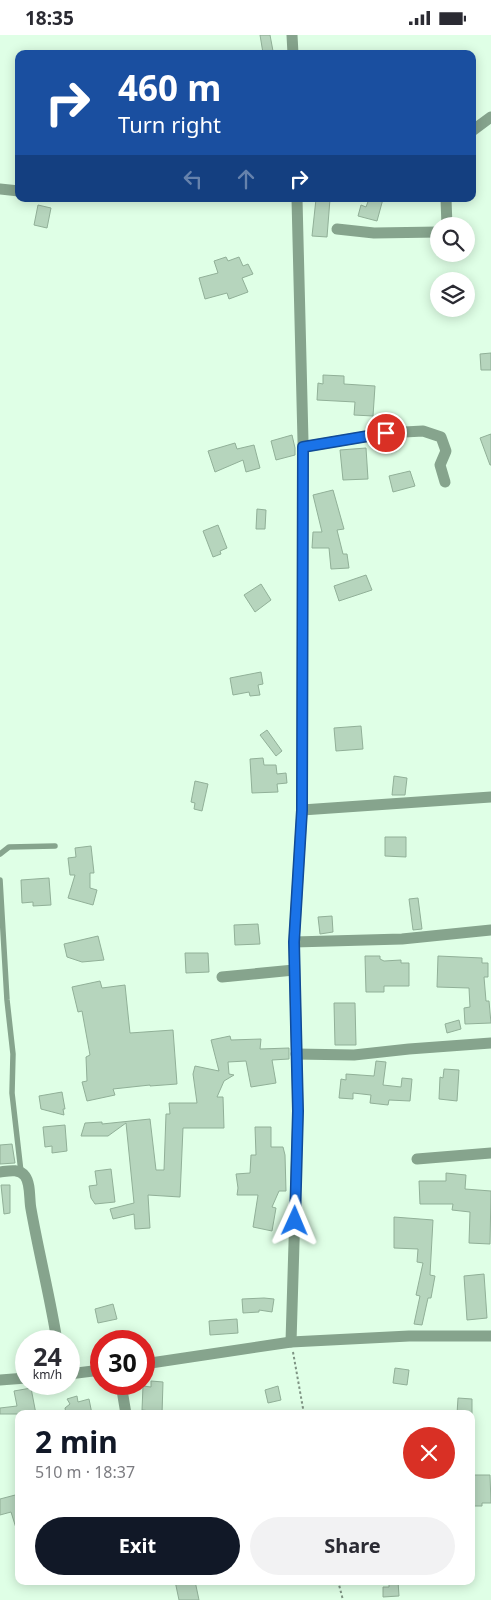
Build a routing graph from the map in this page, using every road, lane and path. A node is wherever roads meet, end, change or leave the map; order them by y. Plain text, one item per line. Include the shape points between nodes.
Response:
1 (292, 35) edge
2 (293, 50) edge
3 (491, 117) edge
4 (476, 128) edge
5 (0, 189) edge
6 (15, 191) edge
7 (297, 202) edge
8 (446, 202) edge
9 (447, 217) edge
10 (338, 229) dead end
11 (430, 231) edge
12 (303, 447) junction
13 (445, 482) dead end
14 (491, 797) edge
15 (302, 810) junction
16 (55, 846) dead end
17 (0, 854) edge
18 (0, 880) edge
19 (491, 930) edge
20 (294, 942) junction
21 (294, 970) junction
22 (222, 977) dead end
23 (491, 1043) edge
24 (296, 1054) junction
25 (491, 1153) edge
26 (418, 1159) dead end
27 (0, 1172) edge
28 (21, 1172) junction
29 (55, 1330) edge
30 (491, 1336) edge
31 (292, 1342) junction
32 (155, 1362) edge
33 (15, 1378) edge
34 (0, 1379) edge
35 (123, 1395) edge
36 (125, 1410) edge
37 (303, 1410) edge
38 (339, 1585) edge
39 (343, 1600) edge

1 - 2 street
3 - 4 street
5 - 6 street
7 - 12 street
8 - 9 street
10 - 11 street via 374,233
12 - 13 street via 386,433 423,431 441,437 446,451 440,465
12 - 15 street
14 - 15 street
15 - 20 street
16 - 17 lane via 9,847
18 - 28 lane via 13,1054 12,1093
19 - 20 street via 402,939
20 - 21 street
21 - 22 street
21 - 24 street
23 - 24 street via 354,1055
24 - 31 street
25 - 26 street
27 - 28 street
28 - 29 street via 27,1181
30 - 31 street
31 - 32 street
31 - 37 path
33 - 34 street
35 - 36 street
38 - 39 path

